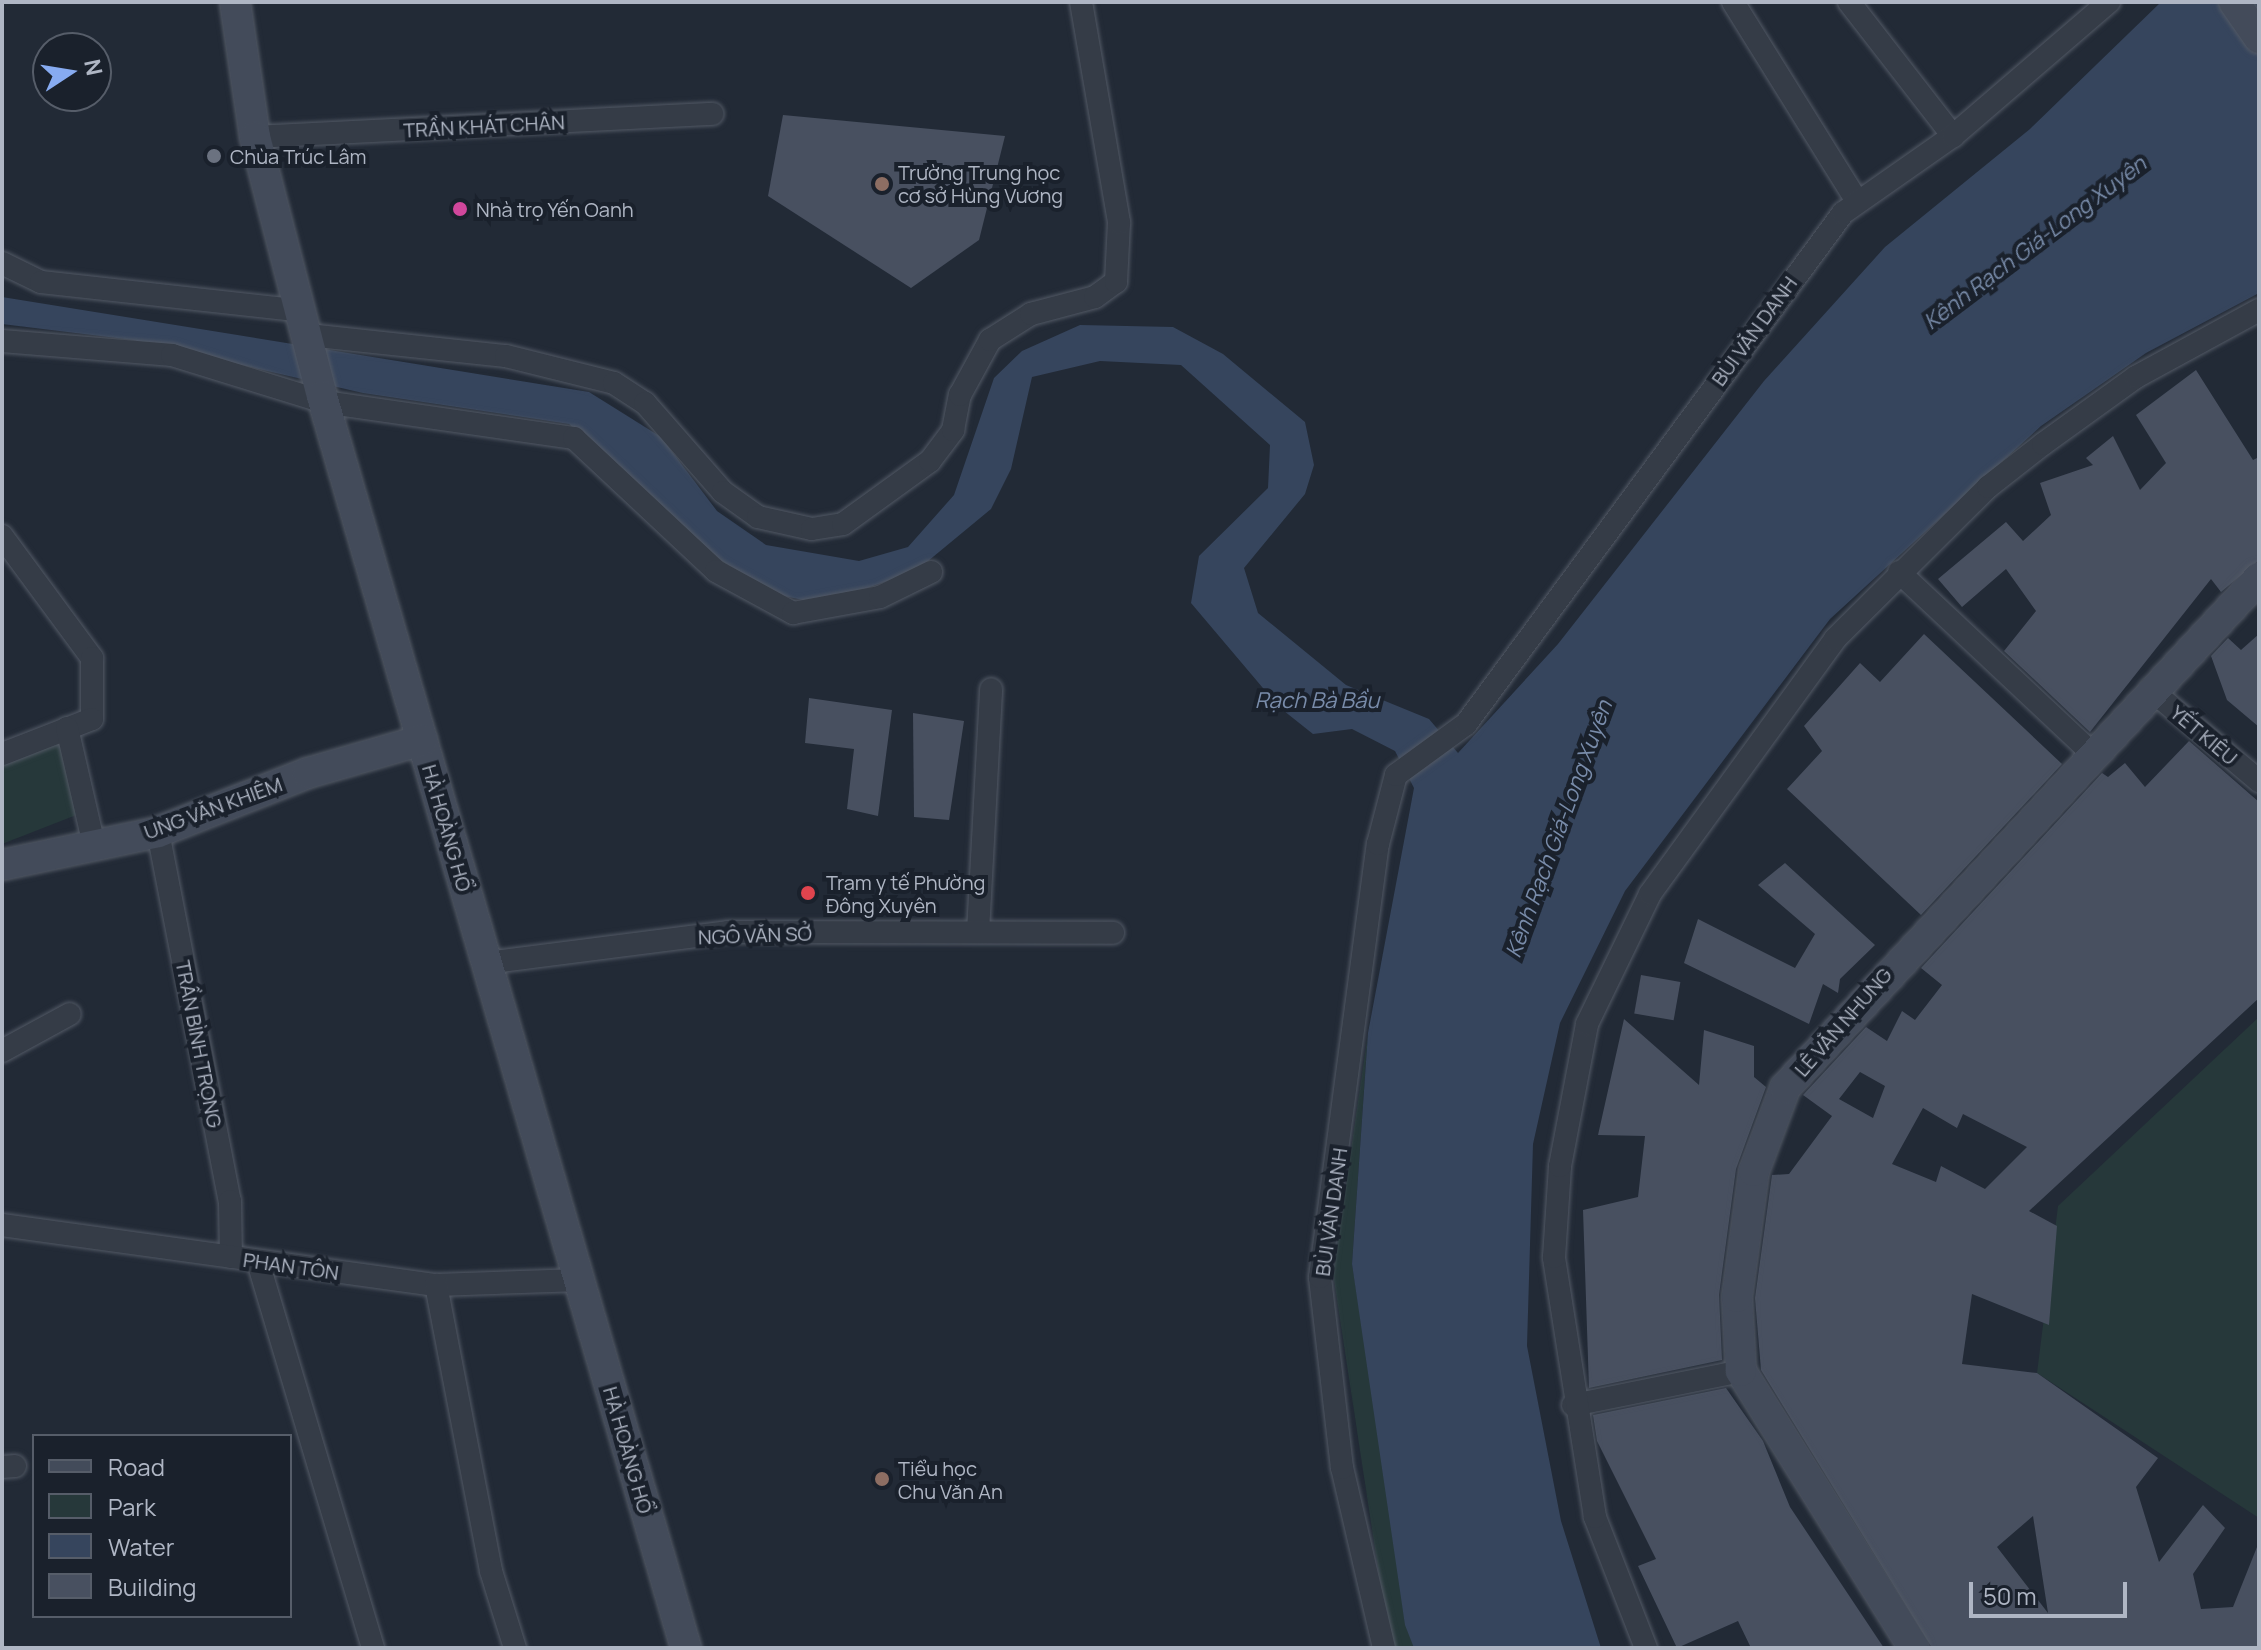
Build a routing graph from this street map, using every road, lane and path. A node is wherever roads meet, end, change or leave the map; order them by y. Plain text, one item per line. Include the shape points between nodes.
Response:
1 (235, 2) edge
2 (1081, 2) edge
3 (1733, 2) edge
4 (1849, 2) edge
5 (2109, 2) edge
6 (2234, 2) edge
7 (2259, 38) edge
8 (712, 114) dead end
9 (255, 137) junction
10 (1949, 138) junction
11 (1862, 197) junction
12 (2, 263) edge
13 (2259, 310) edge
14 (306, 329) junction
15 (2, 341) edge
16 (323, 399) junction
17 (2, 536) edge
18 (931, 572) dead end
19 (1899, 572) junction
20 (2259, 578) edge
21 (991, 689) dead end
22 (2150, 689) junction
23 (67, 728) junction
24 (422, 740) junction
25 (2092, 753) junction
26 (2, 754) edge
27 (2259, 781) edge
28 (158, 832) junction
29 (94, 845) junction
30 (2, 865) edge
31 (978, 932) junction
32 (1113, 933) dead end
33 (486, 963) junction
34 (70, 1014) dead end
35 (2, 1051) edge
36 (2, 1225) edge
37 (231, 1257) junction
38 (258, 1262) junction
39 (581, 1280) junction
40 (436, 1285) junction
41 (1741, 1371) junction
42 (1573, 1405) junction
43 (373, 1648) edge
44 (515, 1648) edge
45 (686, 1648) edge
46 (1384, 1648) edge
47 (1646, 1648) edge
48 (1914, 1648) edge

1 - 9 street, HÀ HOÀNG HỔ
2 - 14 street via 1119,222 1116,282 1095,297 1031,314 990,340 960,395 953,430 930,461 843,524 812,529 758,517 723,492 645,403 614,383 506,356
3 - 11 street
4 - 10 street
5 - 10 street, BÙI VĂN DANH
6 - 7 street
8 - 9 street, TRẦN KHÁT CHÂN
9 - 14 street, HÀ HOÀNG HỔ
10 - 11 street, BÙI VĂN DANH
11 - 46 street, BÙI VĂN DANH via 1825,233 1466,724 1396,775 1378,844 1320,1277 1342,1468
12 - 14 street via 41,282
13 - 19 street via 2089,409 1988,487
14 - 16 street, HÀ HOÀNG HỔ
15 - 16 street via 172,355
16 - 18 street via 574,438 716,571 793,613 865,601
16 - 24 street, HÀ HOÀNG HỔ
17 - 23 street via 92,658 92,719
19 - 25 street
19 - 42 street via 1835,639 1650,894 1587,1024 1560,1166 1554,1257
20 - 22 street, LÊ VĂN NHUNG
21 - 31 street
22 - 25 street, LÊ VĂN NHUNG
22 - 27 street, YẾT KIÊU
23 - 26 street
23 - 29 street
24 - 28 street, UNG VĂN KHIÊM via 308,773
24 - 33 street, HÀ HOÀNG HỔ
25 - 41 street, LÊ VĂN NHUNG via 1785,1088 1754,1171 1737,1297
28 - 29 street, UNG VĂN KHIÊM
28 - 37 street, TRẦN BÌNH TRỌNG via 230,1201
29 - 30 street, UNG VĂN KHIÊM
31 - 32 street, NGÔ VĂN SỞ
31 - 33 street, NGÔ VĂN SỞ via 728,932
33 - 39 street, HÀ HOÀNG HỔ
34 - 35 street
36 - 37 street, PHAN TÔN
37 - 38 street, PHAN TÔN
38 - 40 street, PHAN TÔN
38 - 43 street
39 - 40 street, PHAN TÔN
39 - 45 street, HÀ HOÀNG HỔ
40 - 44 street via 491,1571
41 - 42 street
41 - 48 street, LÊ VĂN NHUNG
42 - 47 street via 1595,1517

